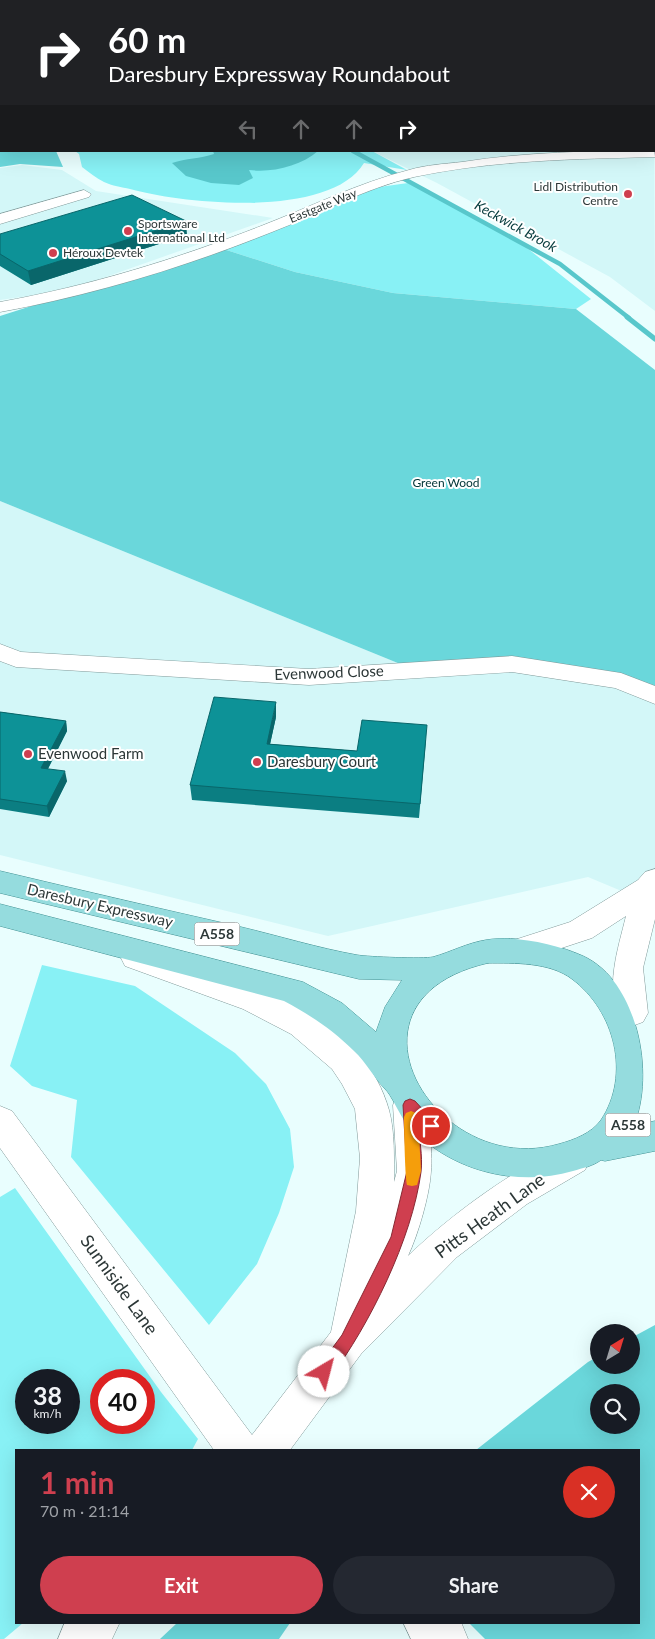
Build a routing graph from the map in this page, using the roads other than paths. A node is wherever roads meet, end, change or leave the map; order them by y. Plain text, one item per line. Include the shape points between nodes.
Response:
1 (655, 153) edge
2 (84, 194) dead end
3 (0, 219) edge
4 (0, 308) edge
5 (0, 652) edge
6 (655, 696) edge
7 (0, 882) edge
8 (652, 884) edge
9 (0, 915) edge
10 (48, 926) junction
11 (516, 951) junction
12 (436, 968) junction
13 (644, 1033) edge
14 (403, 1093) junction
15 (0, 1121) edge
16 (655, 1136) edge
17 (587, 1153) junction
18 (348, 1341) junction
19 (237, 1449) edge
20 (266, 1449) edge
21 (96, 1624) edge
22 (427, 1624) edge
23 (80, 1639) edge
24 (446, 1639) edge

1 - 4 street, Eastgate Way via 527,158 413,174 384,181 264,230 152,269 61,296
2 - 3 street
5 - 6 street, Evenwood Close via 16,658 113,667 310,677 512,664 621,681
7 - 12 main road, Daresbury Expressway / A558 via 359,967
8 - 11 street via 581,930
8 - 13 street via 628,968
9 - 10 main road, Daresbury Expressway / A558
10 - 14 main road, Daresbury Expressway / A558 via 292,991 331,1012 367,1043
10 - 18 street via 271,1008 309,1029 333,1048 354,1072 371,1107 378,1154 374,1212
11 - 12 main road, A558 via 488,951
11 - 13 main road, A558 via 550,956 582,970 610,989
12 - 14 main road, A558 via 411,990 395,1017 390,1048
13 - 17 main road, A558 via 649,1068 643,1099 627,1126
14 - 17 main road, A558 via 441,1136 482,1156 528,1164
14 - 18 street, Pitts Heath Lane via 414,1171 398,1238
15 - 19 street, Sunniside Lane
16 - 17 main road, A558
17 - 18 street, Pitts Heath Lane via 515,1193 444,1245
18 - 20 street, Pitts Heath Lane
21 - 23 street
22 - 24 street

